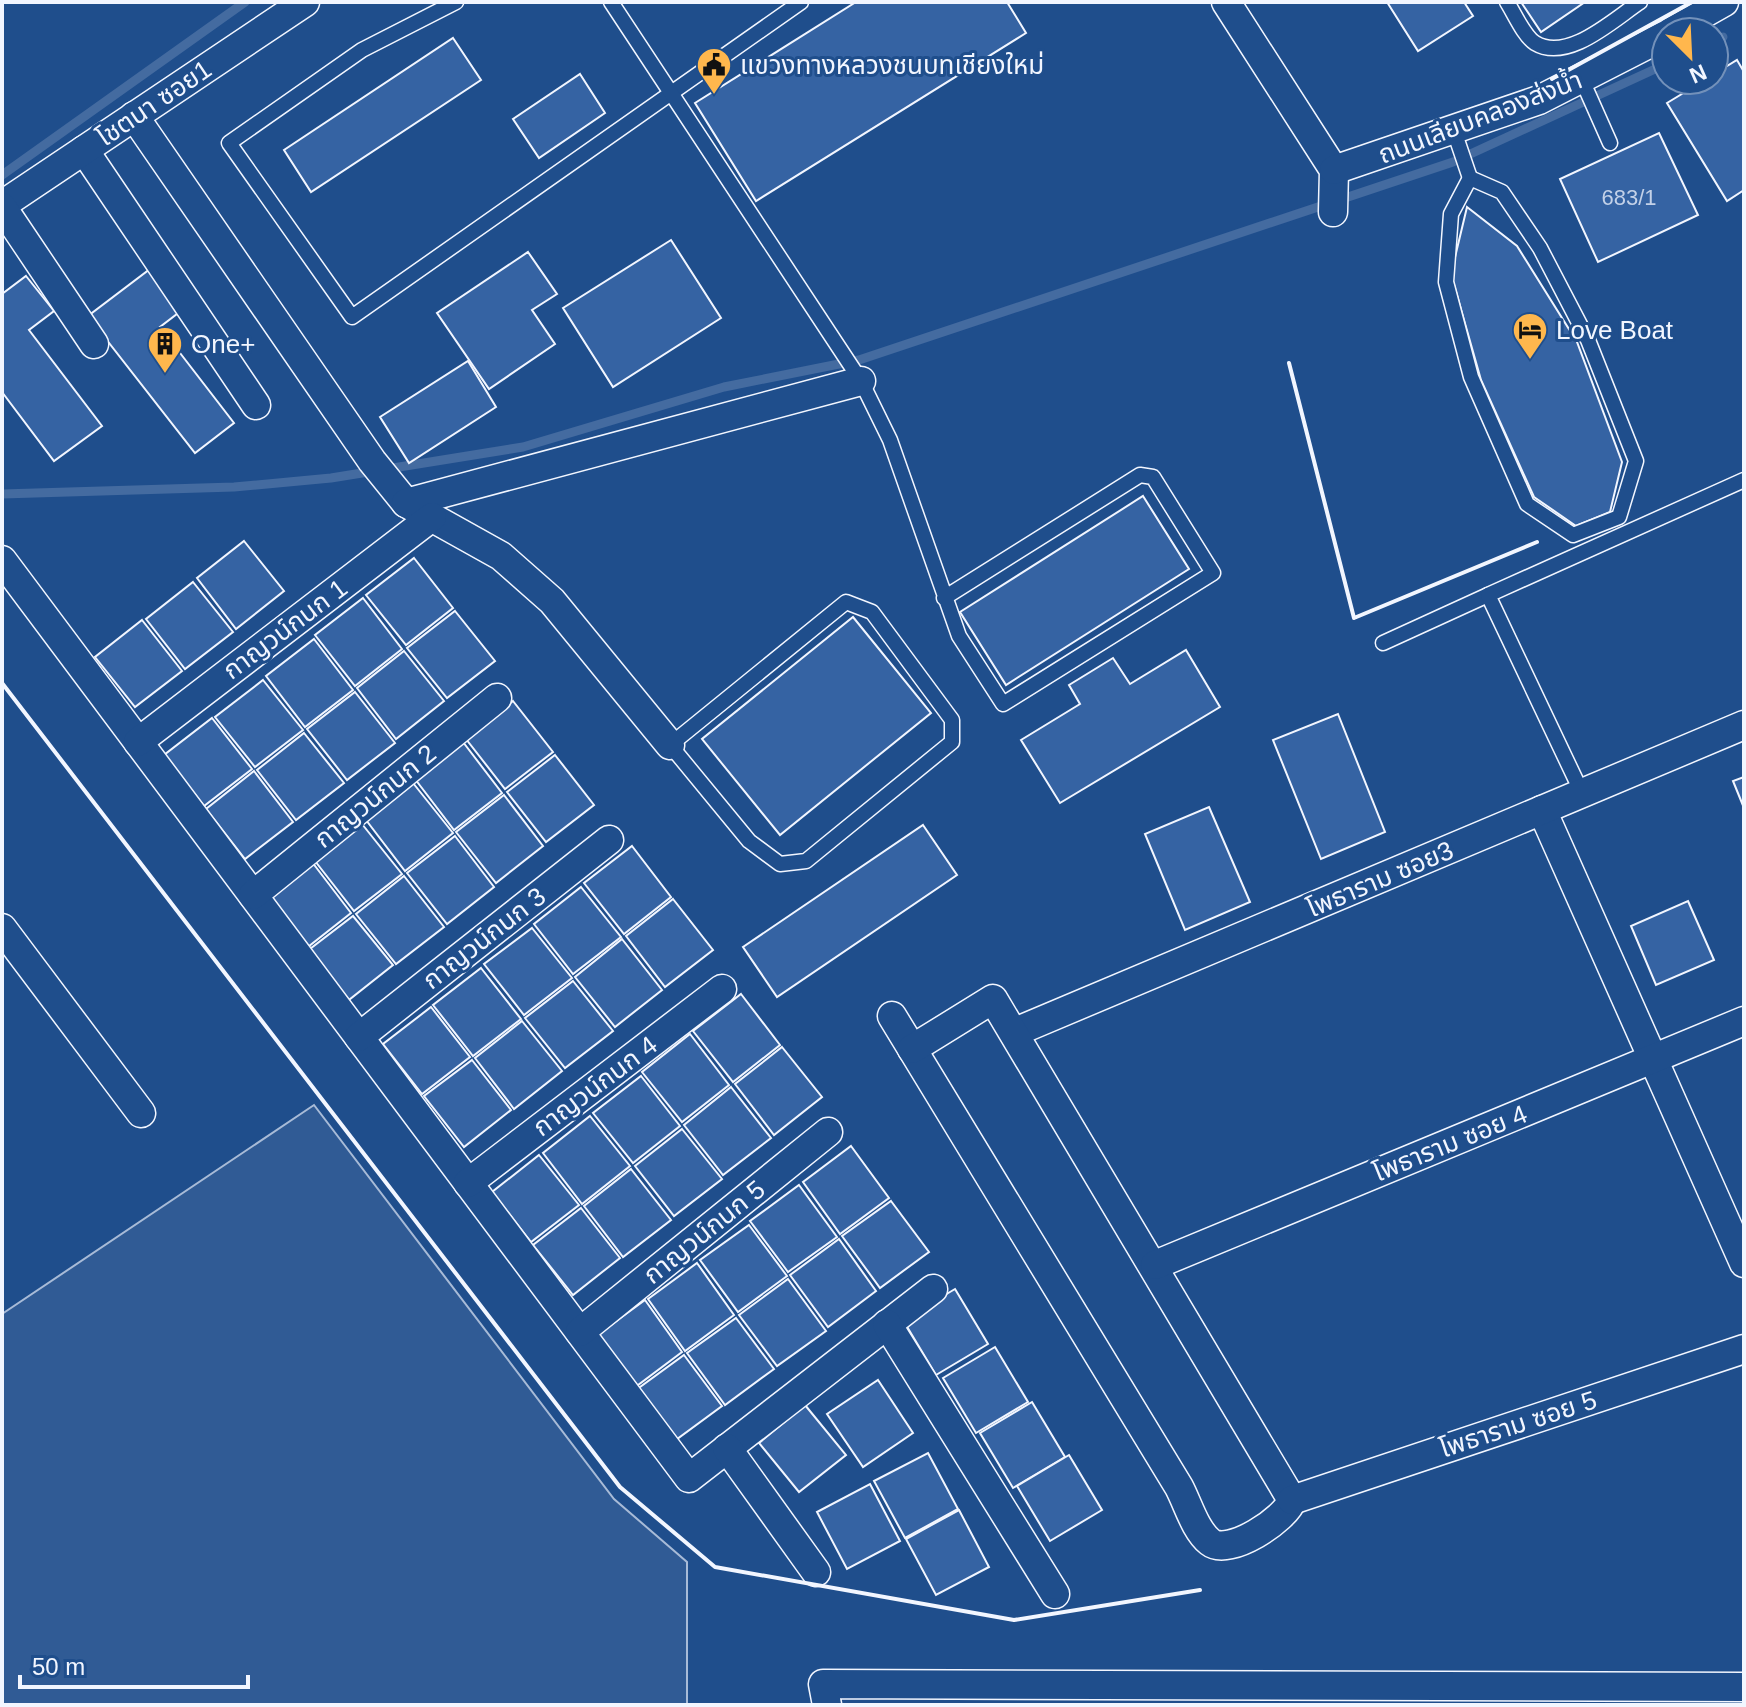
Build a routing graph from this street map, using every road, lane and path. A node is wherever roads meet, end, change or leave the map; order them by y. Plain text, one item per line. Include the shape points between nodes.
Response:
1 (305, 2) edge
2 (456, 2) edge
3 (611, 2) edge
4 (801, 2) edge
5 (1226, 2) edge
6 (1507, 2) edge
7 (1640, 2) edge
8 (1724, 2) edge
9 (1740, 2) edge
10 (1744, 8) edge
11 (1699, 16) edge
12 (1650, 43) edge
13 (1582, 80) junction
14 (669, 93) junction
15 (134, 116) junction
16 (1454, 131) junction
17 (1610, 143) dead end
18 (84, 150) junction
19 (1334, 170) junction
20 (1470, 178) junction
21 (2, 206) edge
22 (1333, 212) dead end
23 (94, 344) dead end
24 (861, 381) junction
25 (256, 405) dead end
26 (1744, 480) edge
27 (406, 503) junction
28 (432, 517) junction
29 (2, 560) edge
30 (1488, 595) junction
31 (944, 598) junction
32 (1383, 643) dead end
33 (497, 698) dead end
34 (1744, 725) edge
35 (138, 742) junction
36 (670, 745) junction
37 (1582, 793) junction
38 (1542, 810) junction
39 (609, 840) dead end
40 (253, 895) junction
41 (2, 928) edge
42 (722, 989) dead end
43 (892, 1016) dead end
44 (1744, 1021) edge
45 (1015, 1032) junction
46 (359, 1037) junction
47 (912, 1049) junction
48 (1653, 1059) junction
49 (141, 1113) dead end
50 (828, 1132) dead end
51 (468, 1183) junction
52 (1744, 1263) edge
53 (1155, 1265) junction
54 (933, 1289) dead end
55 (887, 1324) junction
56 (580, 1332) junction
57 (1744, 1349) edge
58 (727, 1448) junction
59 (1292, 1500) junction
60 (816, 1572) dead end
61 (1055, 1594) dead end
62 (1744, 1687) edge
63 (825, 1694) edge

1 - 15 street, โชตนา ซอย1
2 - 14 lane via 362,50 229,143 352,317
3 - 14 lane
4 - 14 lane
5 - 19 street
6 - 7 lane via 1533,42 1553,49 1574,44
8 - 11 street, ถนนเลียบคลองส่งน้ำ
9 - 10 street
12 - 13 street, ถนนเลียบคลองส่งน้ำ
13 - 16 street, ถนนเลียบคลองส่งน้ำ
13 - 17 lane
14 - 24 lane
15 - 18 street, โชตนา ซอย1
15 - 27 street
16 - 19 street, ถนนเลียบคลองส่งน้ำ
16 - 20 lane
18 - 21 street, โชตนา ซอย1
18 - 25 street
19 - 22 street
20 - 20 lane via 1502,192 1540,248 1588,340 1636,461 1619,517 1573,535 1527,504 1471,377 1446,282 1451,214
21 - 23 street
24 - 27 street
24 - 31 lane via 890,440
26 - 30 lane
27 - 28 street
28 - 35 street, กาญวน์กนก 1
28 - 36 street via 501,556 552,601
29 - 35 street
30 - 32 lane
30 - 37 lane
31 - 31 lane via 959,636 1003,704 1213,573 1153,477 1140,475
33 - 40 street, กาญวน์กนก 2
34 - 37 street, โพธาราม ซอย3
35 - 40 street
36 - 36 lane via 846,602 872,612 952,720 952,742 806,861 780,864 749,841
37 - 38 street, โพธาราม ซอย3
38 - 45 street, โพธาราม ซอย3
38 - 48 street
39 - 46 street, กาญวน์กนก 3
40 - 46 street
41 - 49 street
42 - 51 street, กาญวน์กนก 4
43 - 47 street
44 - 48 street, โพธาราม ซอย 4
45 - 47 street via 993,999
45 - 53 street
46 - 51 street
47 - 59 street via 1202,1533 1212,1544 1234,1545 1283,1516
48 - 52 street
48 - 53 street, โพธาราม ซอย 4
50 - 56 street, กาญวน์กนก 5
51 - 56 street
53 - 59 street
54 - 55 street
55 - 58 street
55 - 61 street
56 - 58 street via 689,1478
57 - 59 street, โพธาราม ซอย 5
58 - 60 street
62 - 63 street

